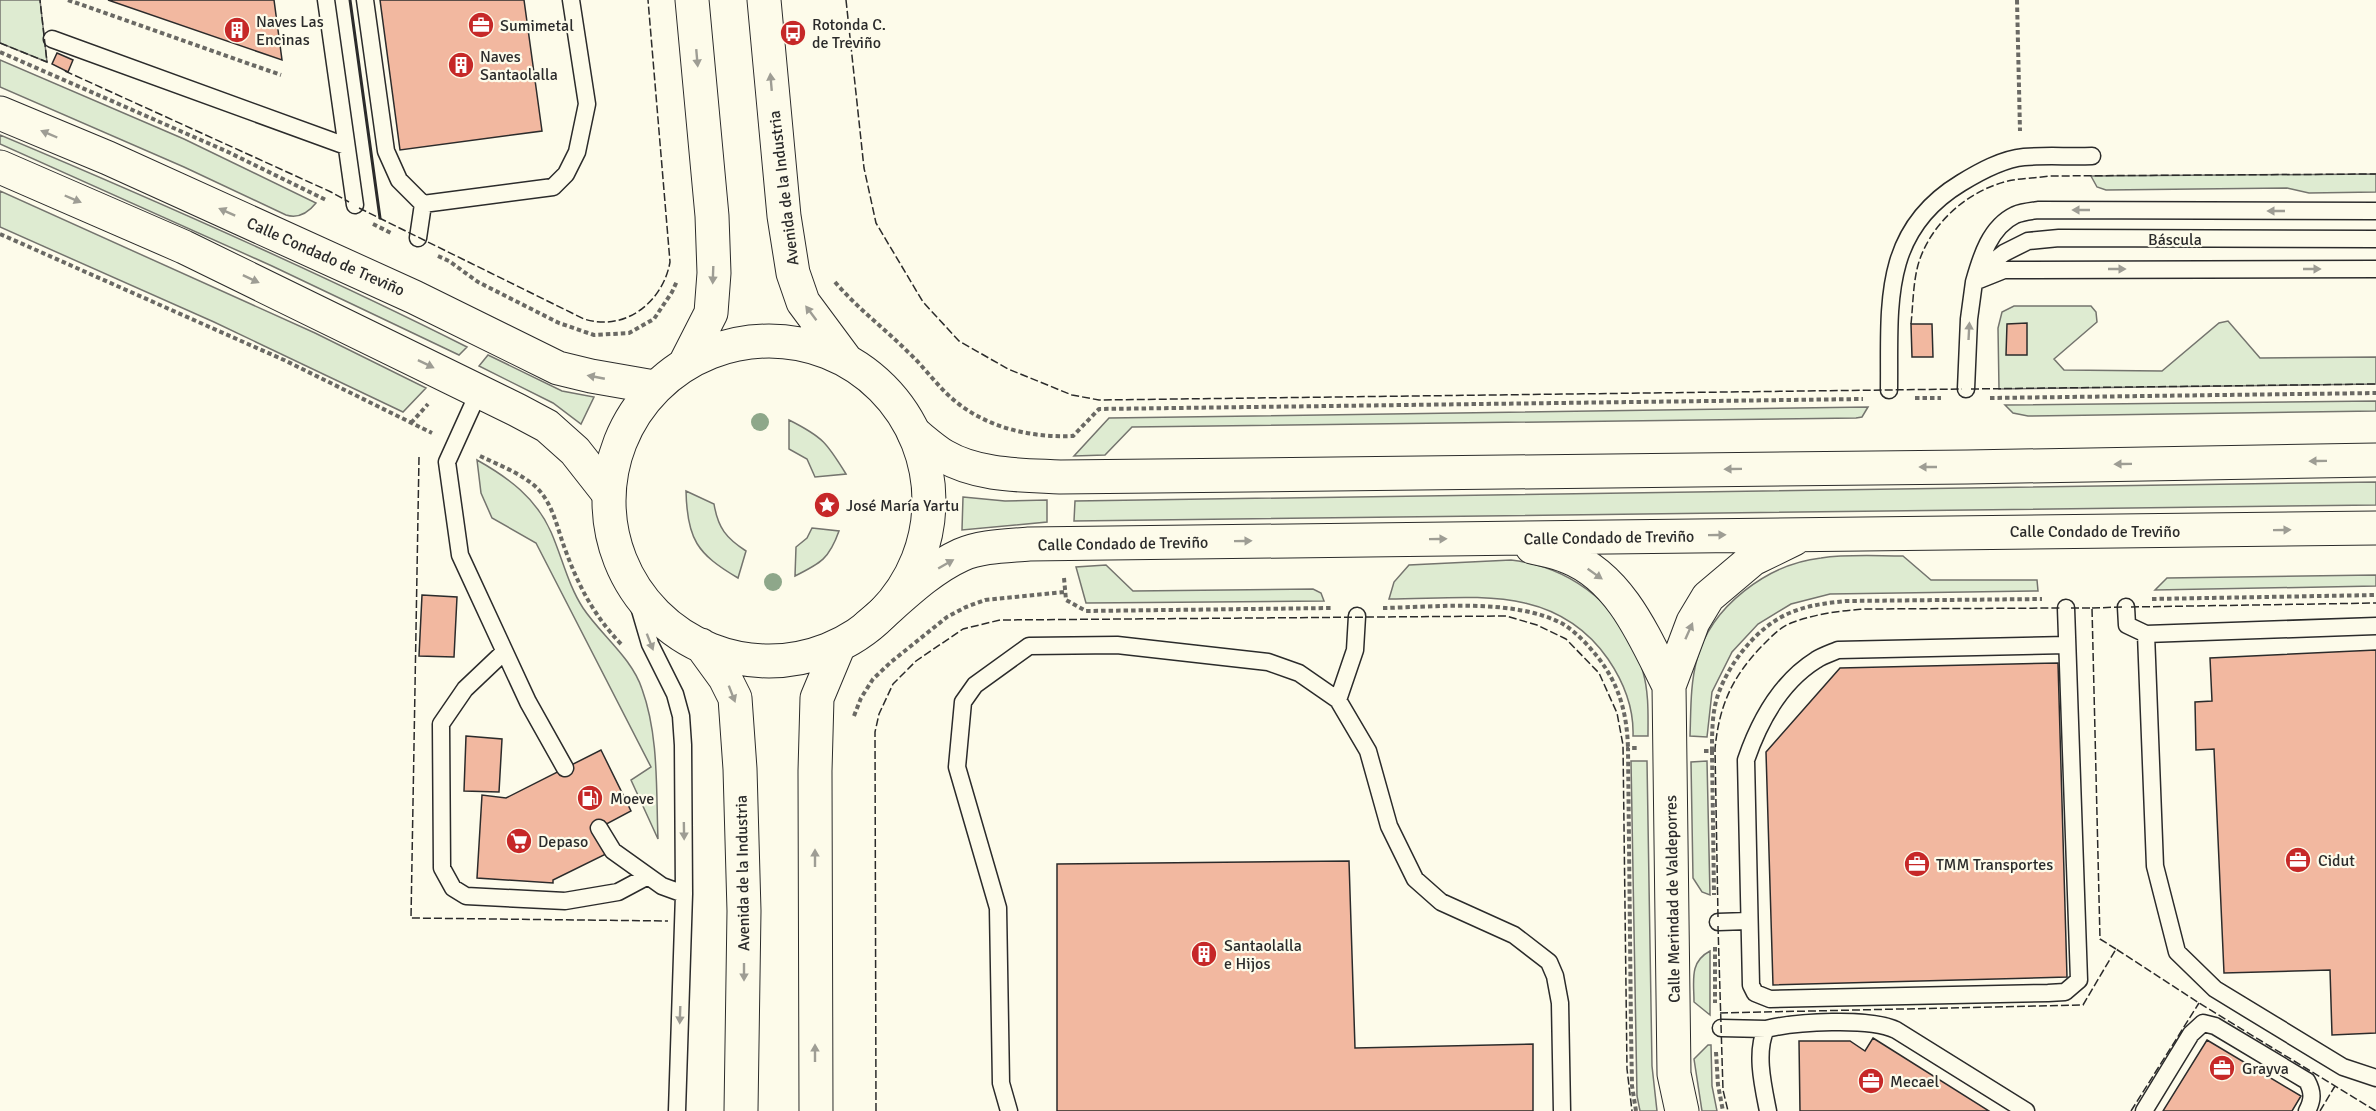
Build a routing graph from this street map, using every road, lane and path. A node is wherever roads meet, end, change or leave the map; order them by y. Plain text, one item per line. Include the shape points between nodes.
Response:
1 (68, 0) edge
2 (326, 0) edge
3 (365, 0) edge
4 (571, 0) edge
5 (692, 0) edge
6 (764, 0) edge
7 (2016, 0) edge
8 (52, 39) dead end
9 (0, 52) edge
10 (281, 75) dead end
11 (0, 113) edge
12 (346, 146) junction
13 (2092, 156) dead end
14 (2022, 157) junction
15 (0, 167) edge
16 (423, 204) junction
17 (335, 205) dead end
18 (355, 206) dead end
19 (2376, 212) edge
20 (366, 220) dead end
21 (0, 234) edge
22 (397, 236) dead end
23 (2376, 239) edge
24 (423, 244) joint
25 (2376, 269) edge
26 (830, 275) dead end
27 (677, 279) dead end
28 (1975, 279) junction
29 (846, 360) junction
30 (686, 362) junction
31 (654, 387) junction
32 (480, 389) junction
33 (1966, 389) dead end
34 (1889, 390) dead end
35 (2376, 393) edge
36 (1911, 398) dead end
37 (1944, 398) dead end
38 (1989, 398) dead end
39 (1866, 399) dead end
40 (914, 433) junction
41 (454, 444) junction
42 (2376, 460) edge
43 (608, 493) junction
44 (2376, 528) edge
45 (1803, 534) junction
46 (1502, 538) junction
47 (633, 586) junction
48 (1065, 592) dead end
49 (2376, 595) edge
50 (2043, 599) dead end
51 (2150, 599) dead end
52 (2126, 607) dead end
53 (2066, 608) dead end
54 (1357, 616) dead end
55 (868, 626) junction
56 (2376, 626) edge
57 (2146, 634) junction
58 (701, 645) junction
59 (2067, 645) junction
60 (624, 647) dead end
61 (837, 650) junction
62 (504, 652) junction
63 (1669, 686) junction
64 (1338, 700) junction
65 (852, 721) dead end
66 (1712, 751) dead end
67 (565, 768) dead end
68 (599, 828) dead end
69 (648, 876) junction
70 (684, 894) junction
71 (1748, 921) junction
72 (1718, 922) dead end
73 (1721, 1028) dead end
74 (1766, 1029) junction
75 (2376, 1078) edge
76 (677, 1111) edge
77 (741, 1111) edge
78 (816, 1111) edge
79 (1009, 1111) edge
80 (1562, 1111) edge
81 (1682, 1111) edge
82 (1768, 1111) edge
83 (2026, 1111) edge
84 (2144, 1111) edge
85 (2307, 1111) edge

1 - 10 path
2 - 12 lane
3 - 16 lane via 386,151 399,180
4 - 16 lane via 586,104 577,152 566,174 553,187
5 -> 30 street via 714,273 711,313
29 -> 6 street, Avenida de la Industria via 803,302 793,273
7 - 14 path
8 - 12 lane
9 - 17 path via 226,151
31 -> 11 street, Calle Condado de Treviño via 558,368 414,297
12 - 18 lane
13 - 14 lane
14 - 34 lane via 1980,171 1944,193 1919,216 1902,248 1892,285
15 -> 32 street via 184,247
16 - 24 lane
19 -> 28 lane via 2039,210 2015,215 1996,229
20 - 22 path
21 - 41 path via 284,360
23 - 28 lane, Báscula via 2028,241 2004,253
24 - 27 path via 478,282 559,323 594,335 629,333 654,318
28 -> 25 lane via 2004,270
26 - 39 path via 862,312 909,352 947,394 977,416 1005,429 1040,436 1073,436 1099,410
33 -> 28 lane
29 - 30 street via 794,342 738,342
29 - 40 street via 898,405
30 - 31 street
31 - 43 street via 624,429
32 - 41 lane
32 - 43 street via 547,426 575,452
35 - 38 path
36 - 37 path
42 -> 40 street via 1060,477 1008,475 968,466 944,456
40 - 55 street via 924,457 929,488 922,550 909,579
41 - 60 path via 517,474 538,489 554,513 585,596
41 - 62 lane via 447,462 460,555
43 - 47 street via 612,534
45 -> 44 street, Calle Condado de Treviño
46 -> 45 street, Calle Condado de Treviño
63 -> 45 street, Calle Merindad de Valdeporres via 1693,622 1708,597 1753,559
55 -> 46 street, Calle Condado de Treviño via 932,572 962,555 993,547
46 -> 63 street, Calle Merindad de Valdeporres via 1569,557 1601,577 1625,604
47 - 58 street via 663,621
47 -> 70 lane via 650,644 668,676 681,716
48 - 65 path via 985,600 947,617 873,679
49 - 51 path
50 - 66 path via 1846,601 1816,604 1790,613 1768,626 1735,661 1719,693
52 - 57 lane via 2127,625
53 - 59 lane
54 - 64 lane via 1355,650
55 - 61 street
56 - 57 lane
57 - 75 lane via 2155,866 2177,952 2215,989 2343,1067
58 - 61 street via 730,656 760,660 791,659
58 -> 77 street, Avenida de la Industria via 735,698 744,911
59 - 71 lane via 1838,651 1816,659 1772,705 1755,733 1746,760
59 - 71 lane via 2079,980 2065,992 1770,999 1755,993 1751,985
78 -> 61 street via 817,698
62 - 67 lane
62 - 69 lane via 465,689 441,724 442,868 453,888 466,896 564,901 618,892
63 - 81 street, Calle Merindad de Valdeporres via 1674,1074
64 - 79 lane via 1299,673 1268,662 1117,645 1029,646 975,686 963,702 957,767 998,908 1001,1083
64 - 80 lane via 1368,751 1389,826 1415,879 1441,902 1514,935 1549,962 1556,976 1560,1003
68 - 69 lane via 613,851
69 - 70 lane
70 -> 76 lane
71 - 72 lane
73 - 74 lane
74 - 82 lane via 1761,1041
74 - 83 lane via 1803,1024 1884,1024
84 - 85 lane via 2191,1034 2203,1023 2216,1026 2307,1081 2312,1102

